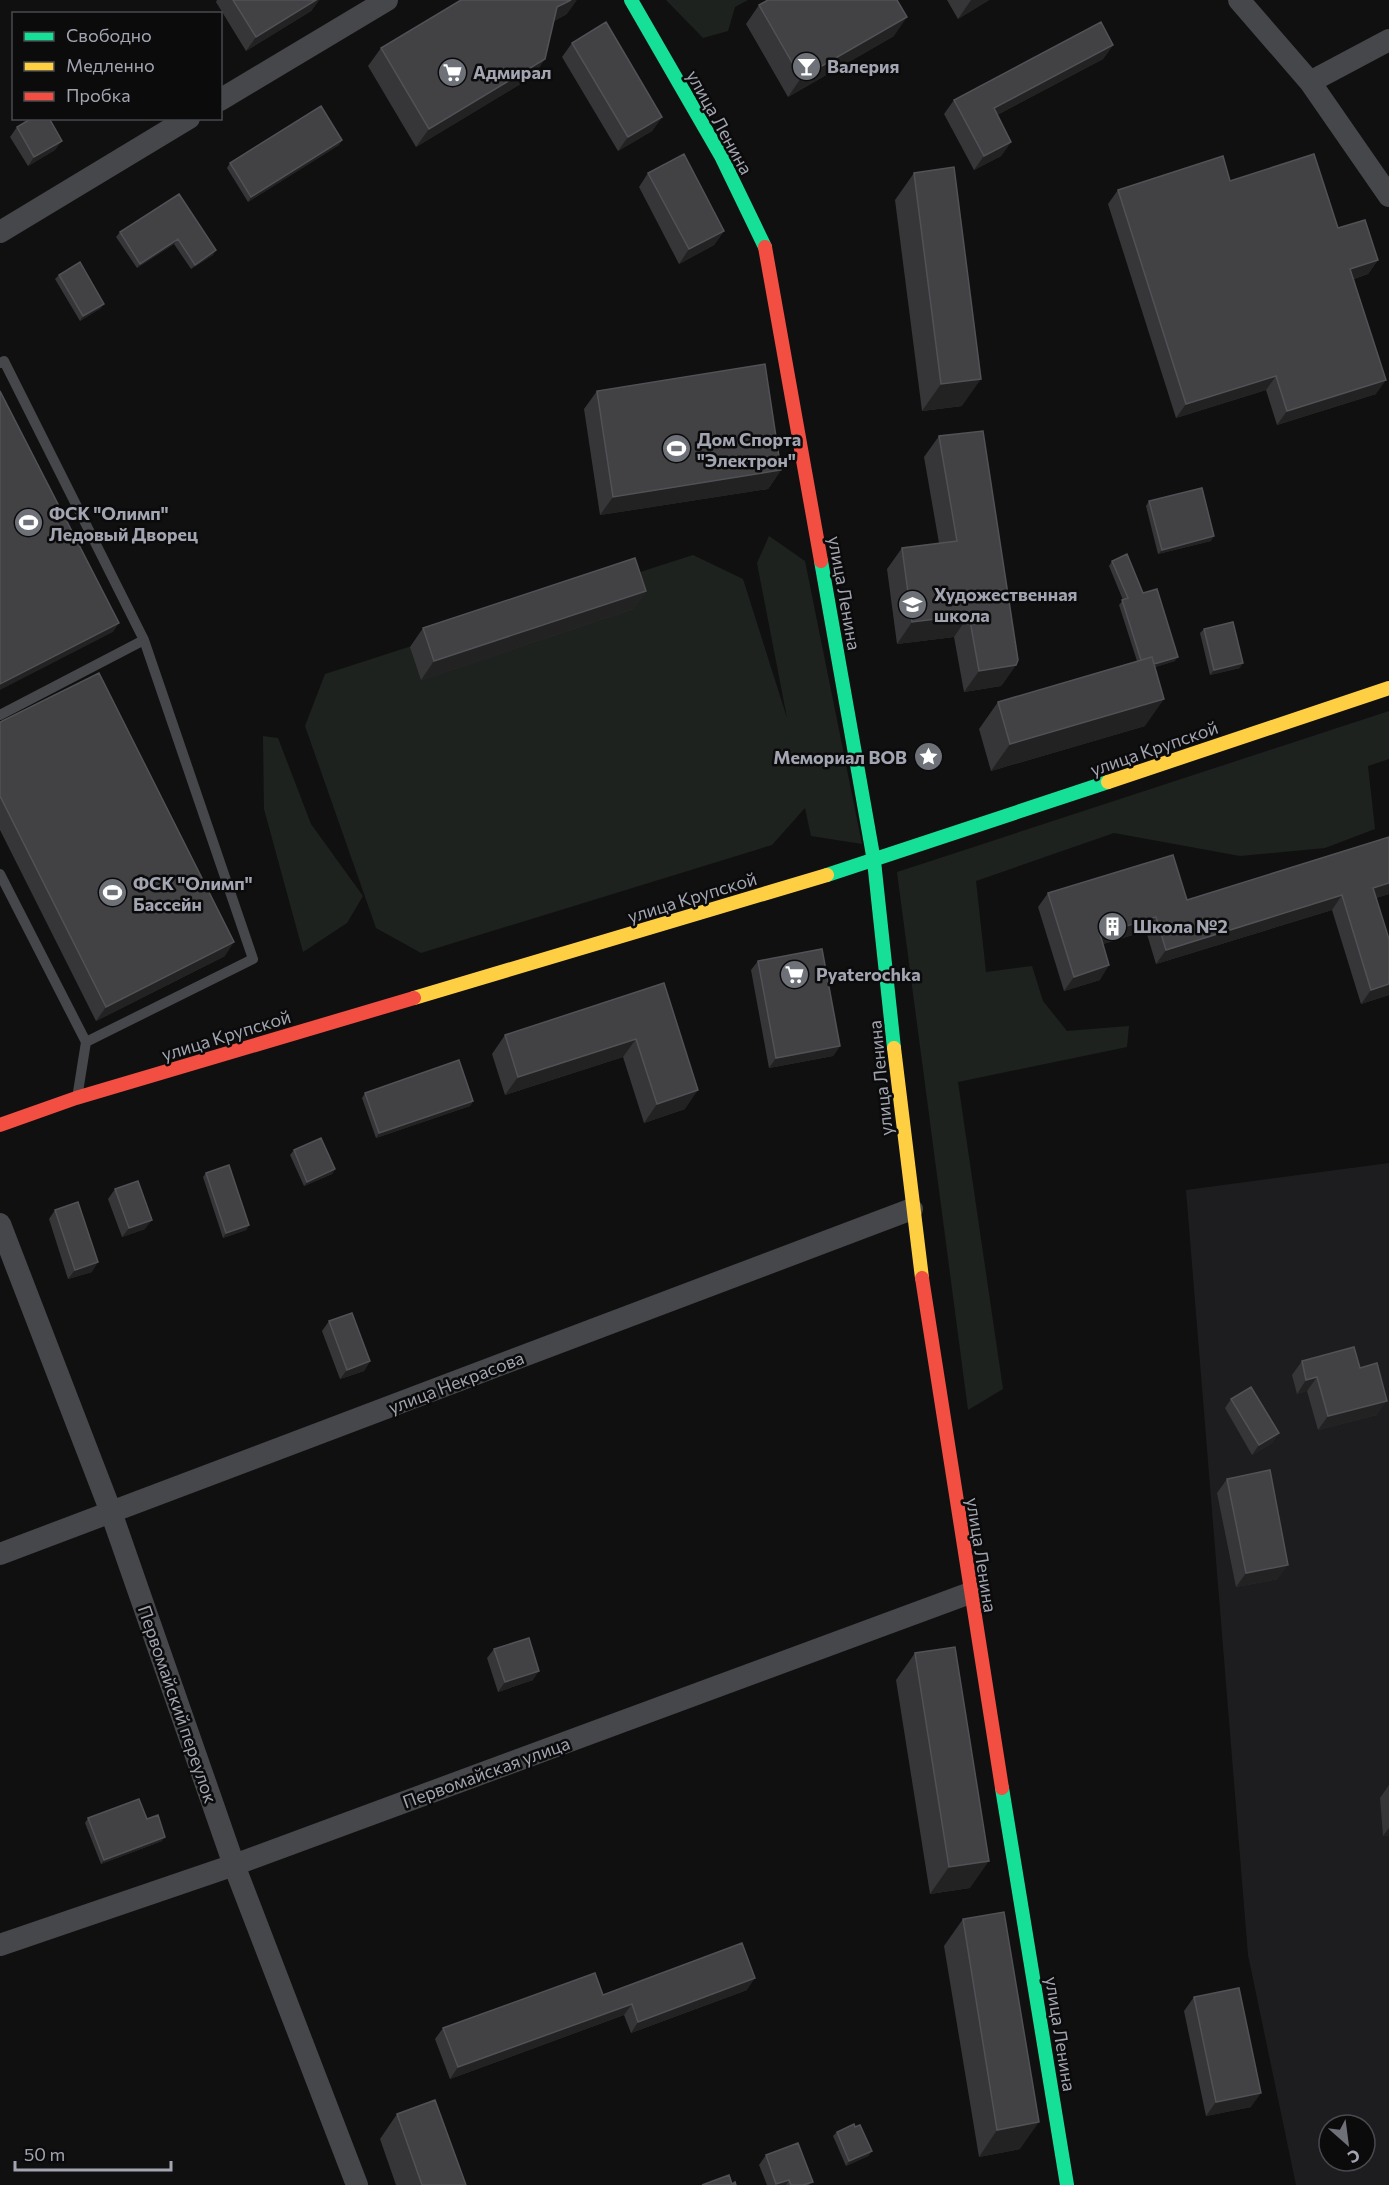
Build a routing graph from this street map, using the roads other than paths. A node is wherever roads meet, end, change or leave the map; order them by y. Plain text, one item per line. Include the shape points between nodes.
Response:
1 (387, 0) edge
2 (631, 0) edge
3 (1239, 0) edge
4 (1389, 40) edge
5 (1310, 82) junction
6 (222, 99) edge
7 (186, 120) edge
8 (1389, 196) edge
9 (0, 232) edge
10 (0, 363) edge
11 (144, 640) junction
12 (1389, 688) edge
13 (0, 715) edge
14 (874, 861) junction
15 (0, 874) edge
16 (86, 1042) junction
17 (76, 1098) junction
18 (0, 1125) edge
19 (912, 1209) junction
20 (0, 1224) edge
21 (111, 1512) junction
22 (0, 1554) edge
23 (969, 1593) junction
24 (234, 1865) junction
25 (0, 1945) edge
26 (357, 2185) edge
27 (1067, 2185) edge

1 - 6 street
2 - 14 street, улица Ленина via 721,156 767,251
3 - 5 street
4 - 5 street
5 - 8 street
7 - 9 street
10 - 11 lane via 4,361
11 - 13 lane
11 - 16 lane via 253,959
12 - 14 street, улица Крупской
14 - 17 street, улица Крупской
14 - 19 street, улица Ленина
15 - 16 lane
16 - 17 lane
17 - 18 street, улица Крупской
19 - 21 street, улица Некрасова
19 - 23 street, улица Ленина
20 - 21 street, Первомайский переулок
21 - 22 street, улица Некрасова
21 - 24 street, Первомайский переулок
23 - 24 street, Первомайская улица
23 - 27 street, улица Ленина
24 - 25 street, Первомайская улица
24 - 26 street, Первомайский переулок

